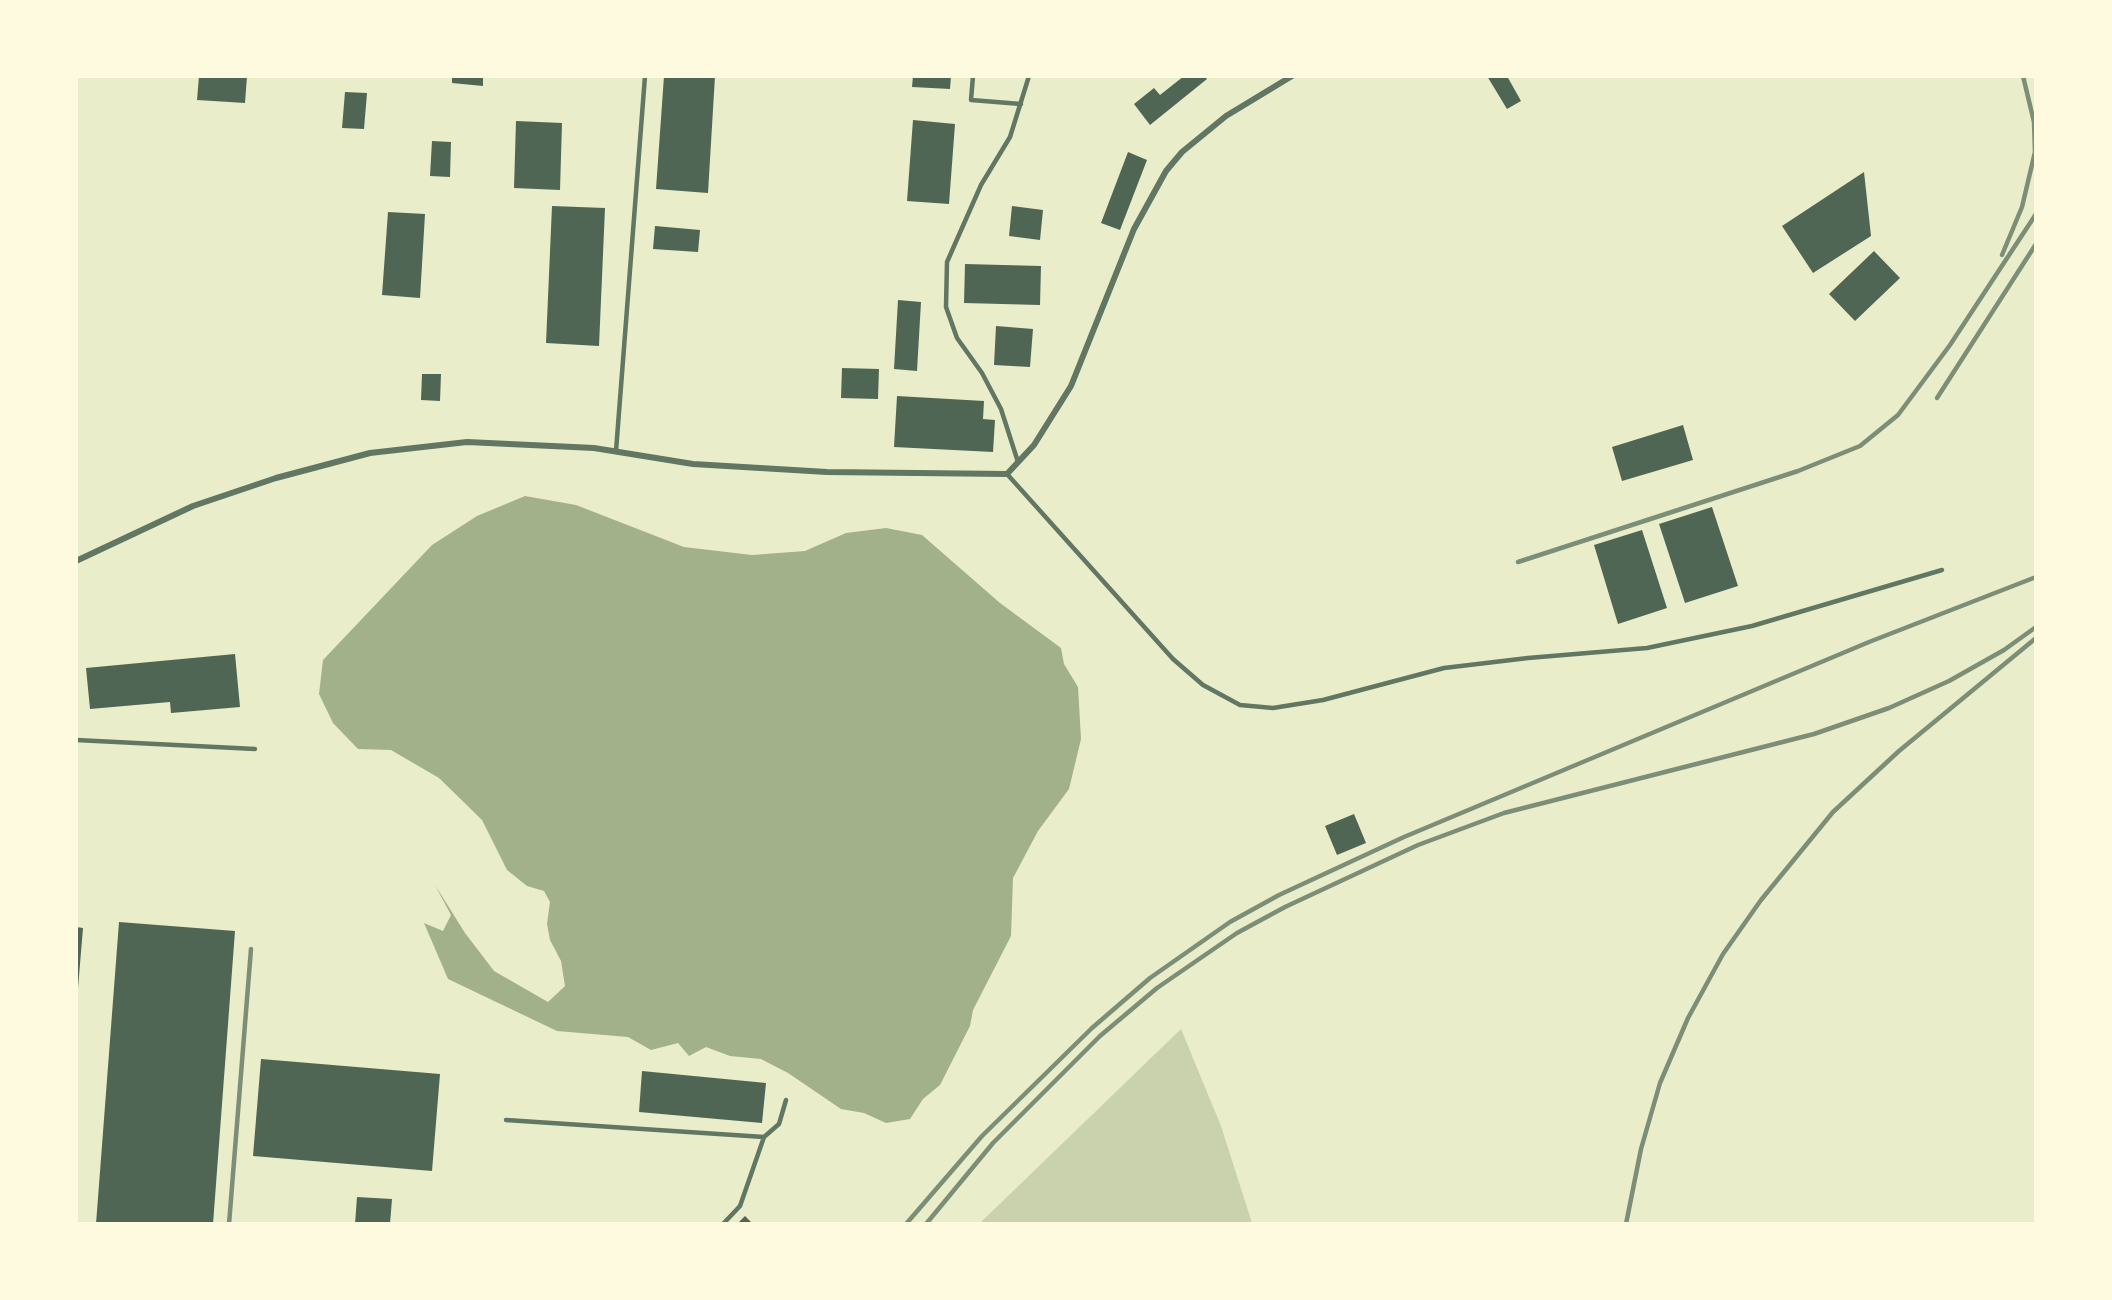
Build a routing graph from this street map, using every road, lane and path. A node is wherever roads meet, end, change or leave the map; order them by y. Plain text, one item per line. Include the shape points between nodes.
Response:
1 (645, 76) edge
2 (972, 76) edge
3 (1029, 76) edge
4 (1292, 76) edge
5 (1021, 104) junction
6 (616, 452) junction
7 (1018, 462) junction
8 (1007, 474) junction
9 (76, 561) edge
10 (1942, 570) dead end
11 (76, 740) edge
12 (255, 749) dead end
13 (786, 1100) dead end
14 (506, 1120) dead end
15 (764, 1137) junction
16 (723, 1224) edge

1 - 6 lane
2 - 5 lane via 970,100
3 - 5 lane
4 - 7 street via 1226,116 1166,171 1134,229 1071,386 1034,445
5 - 7 lane via 1010,137 981,185 946,262 946,307 957,338 1001,409
6 - 8 street via 693,464
6 - 9 street via 467,442 370,453 276,477 193,506
7 - 8 street
8 - 10 lane via 1173,659 1203,685 1240,705 1273,708 1323,700 1444,668 1647,648 1752,626
11 - 12 lane
13 - 15 lane via 779,1124
14 - 15 lane
15 - 16 lane via 740,1206

